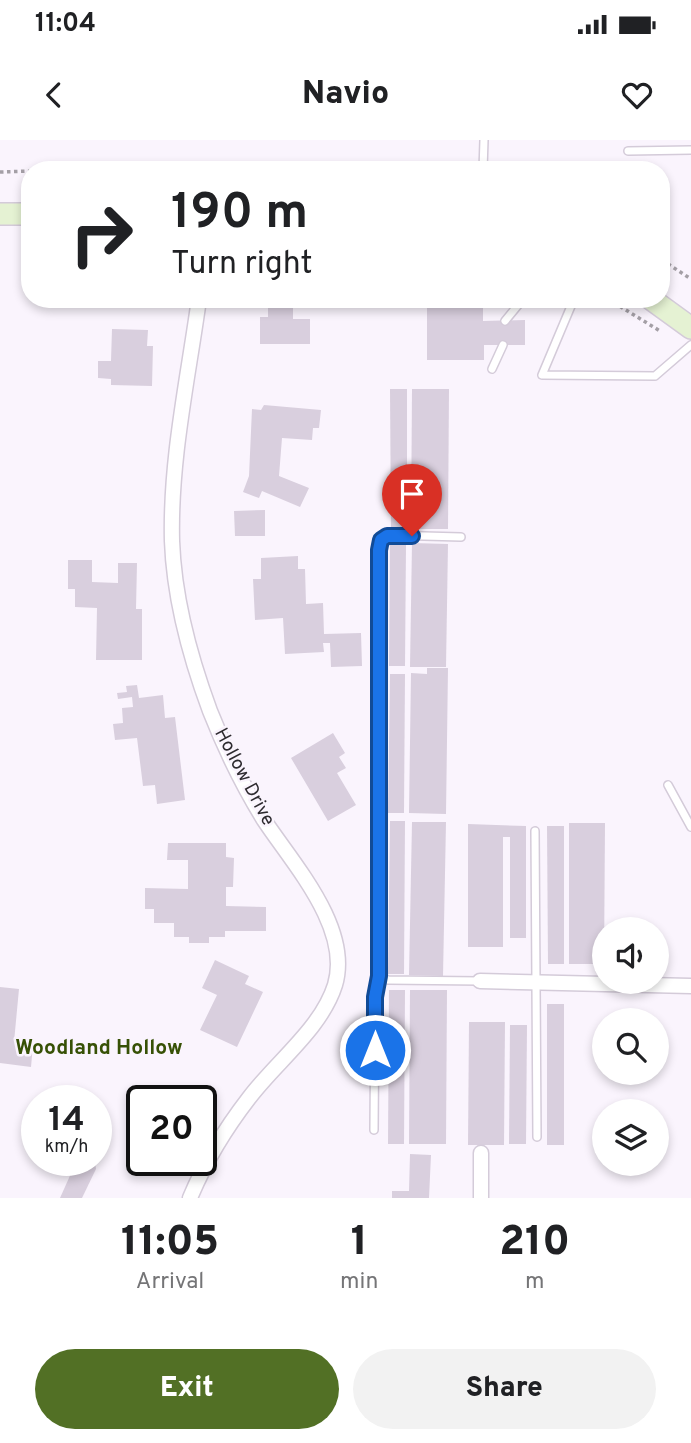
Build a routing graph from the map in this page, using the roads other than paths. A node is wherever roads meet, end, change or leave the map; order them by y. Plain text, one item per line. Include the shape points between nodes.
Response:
1 (484, 140) edge
2 (691, 150) edge
3 (628, 151) dead end
4 (484, 161) edge
5 (0, 214) edge
6 (21, 214) edge
7 (199, 308) edge
8 (516, 308) edge
9 (570, 308) edge
10 (663, 308) edge
11 (505, 321) dead end
12 (691, 328) edge
13 (503, 345) dead end
14 (688, 348) edge
15 (492, 369) dead end
16 (461, 537) dead end
17 (668, 785) dead end
18 (691, 827) edge
19 (536, 831) dead end
20 (379, 976) junction
21 (480, 981) joint
22 (535, 982) junction
23 (691, 986) edge
24 (374, 1130) dead end
25 (537, 1137) dead end
26 (481, 1153) dead end
27 (190, 1198) edge
28 (481, 1198) edge

1 - 4 lane
2 - 3 lane
5 - 6 main road
7 - 27 street, Hollow Drive via 174,479 172,542 178,600 210,710 229,755 264,820 315,896 335,937 337,963 335,984 323,1009 249,1098 213,1150
8 - 11 lane
9 - 14 lane via 542,375 655,376
10 - 12 main road
13 - 15 lane
16 - 20 lane via 387,536 381,540
17 - 18 lane
19 - 22 lane
20 - 21 lane via 388,980
20 - 24 lane
21 - 22 street
22 - 23 street
22 - 25 lane
26 - 28 street

